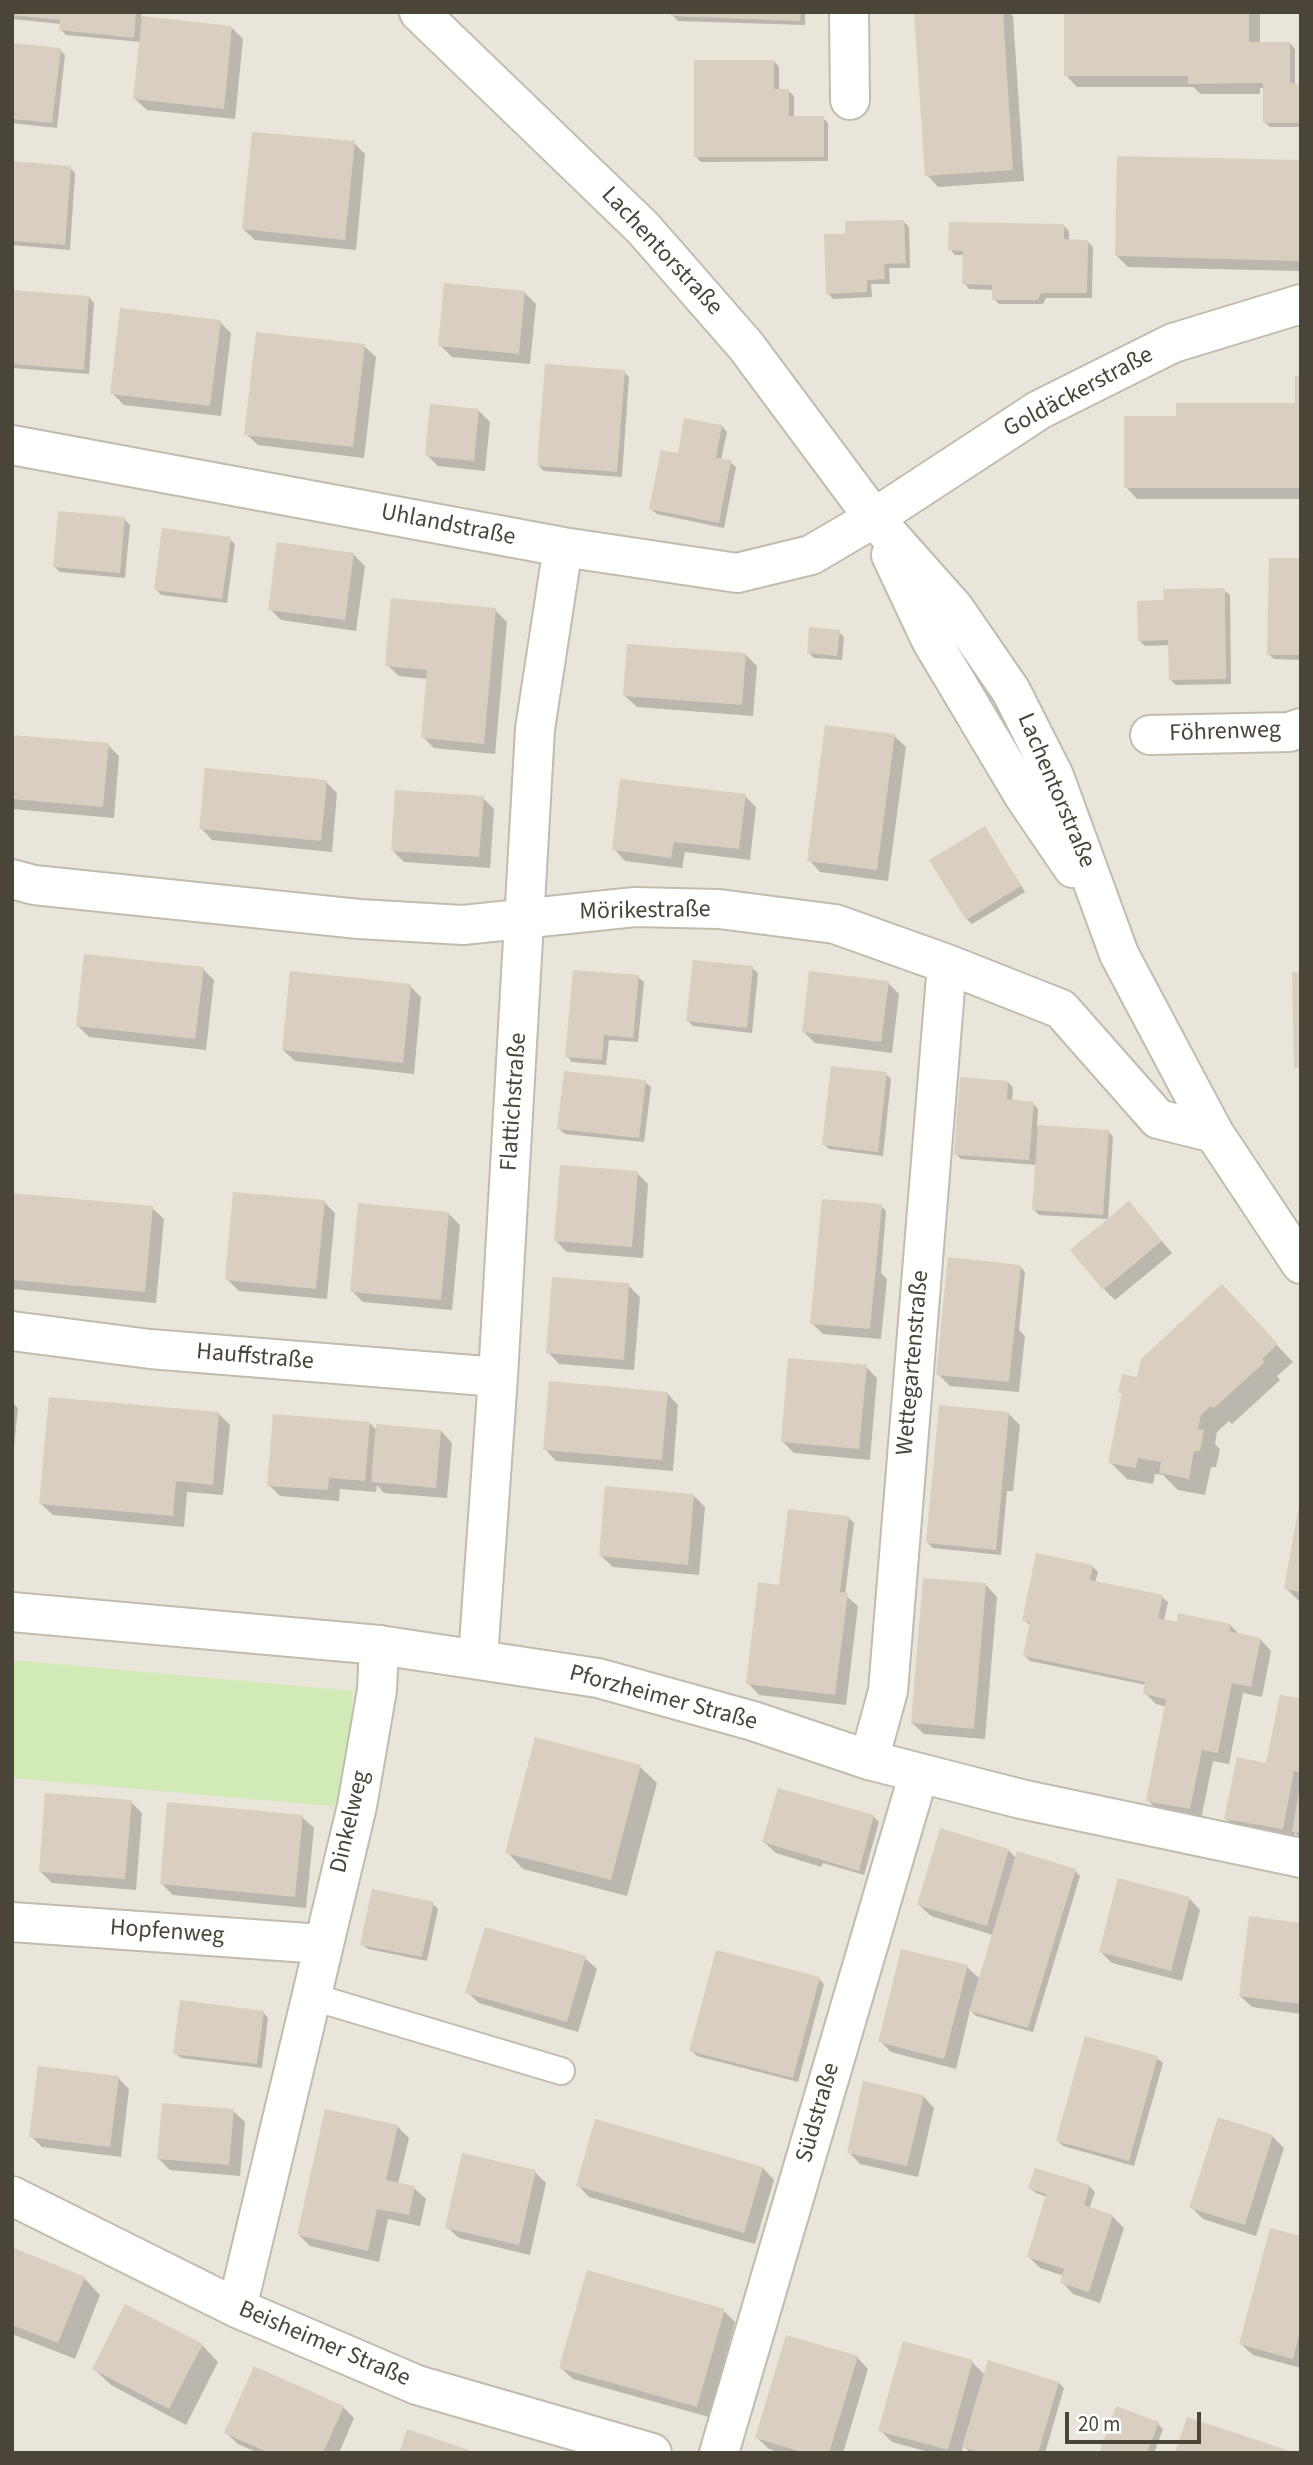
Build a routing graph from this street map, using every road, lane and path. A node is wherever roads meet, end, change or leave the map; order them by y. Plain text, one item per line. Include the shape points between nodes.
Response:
1 (419, 12) edge
2 (849, 12) edge
3 (850, 100) dead end
4 (1301, 304) edge
5 (12, 445) edge
6 (874, 518) junction
7 (563, 547) junction
8 (1301, 728) edge
9 (1150, 735) dead end
10 (12, 879) edge
11 (526, 918) junction
12 (947, 964) junction
13 (1214, 1133) junction
14 (1301, 1264) edge
15 (12, 1331) edge
16 (498, 1377) junction
17 (12, 1612) edge
18 (380, 1645) junction
19 (478, 1658) junction
20 (869, 1760) junction
21 (919, 1773) junction
22 (1301, 1858) edge
23 (12, 1922) edge
24 (322, 1944) junction
25 (313, 1997) junction
26 (561, 2071) dead end
27 (12, 2196) edge
28 (237, 2308) junction
29 (652, 2453) edge
30 (719, 2453) edge

1 - 6 street, Lachentorstraße via 643,228 746,346
2 - 3 street
4 - 6 street, Goldäckerstraße via 1173,344 1039,410
5 - 7 street, Uhlandstraße
6 - 7 street, Uhlandstraße via 811,555 737,573
6 - 13 street, Lachentorstraße via 954,608 1011,691 1054,776 1119,954
7 - 11 street, Flattichstraße via 535,729
8 - 9 street, Föhrenweg
10 - 11 street, Mörikestraße via 359,919 463,925
11 - 12 street, Mörikestraße via 635,907 719,909 835,924
11 - 16 street, Flattichstraße
12 - 13 street, Mörikestraße via 1061,1009 1158,1119
12 - 20 street, Wettegartenstraße via 888,1691
13 - 14 street, Lachentorstraße
15 - 16 street, Hauffstraße via 150,1349
16 - 19 street, Flattichstraße
17 - 18 street, Pforzheimer Straße
18 - 19 street, Pforzheimer Straße
18 - 24 street, Dinkelweg via 357,1806
19 - 20 street, Pforzheimer Straße via 598,1678 753,1721
20 - 21 street, Pforzheimer Straße
21 - 22 street, Pforzheimer Straße
21 - 30 street, Südstraße
23 - 24 street, Hopfenweg
24 - 25 street, Dinkelweg
25 - 26 lane
25 - 28 street, Dinkelweg
27 - 28 street, Beisheimer Straße
28 - 29 street, Beisheimer Straße via 418,2385

